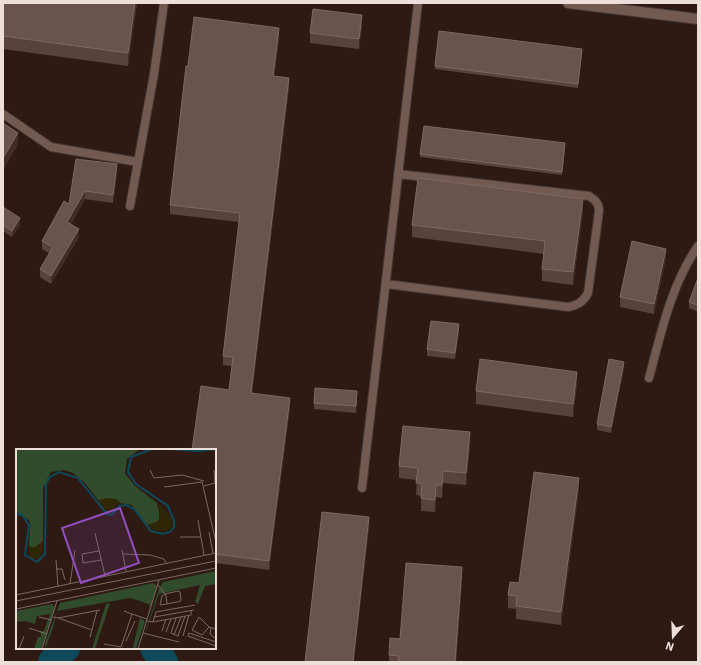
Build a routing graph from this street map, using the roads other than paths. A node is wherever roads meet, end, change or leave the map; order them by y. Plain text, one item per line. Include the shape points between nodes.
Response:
1 (164, 3) edge
2 (418, 3) edge
3 (568, 3) edge
4 (698, 19) edge
5 (3, 114) edge
6 (138, 162) junction
7 (398, 174) junction
8 (130, 206) dead end
9 (698, 246) edge
10 (386, 284) junction
11 (649, 378) dead end
12 (362, 488) dead end

1 - 6 lane
2 - 7 lane
3 - 4 street
5 - 6 lane via 51,147
6 - 8 lane
7 - 10 lane
7 - 10 lane via 589,196 596,201 599,211 588,293 577,305 568,307
9 - 11 lane via 678,282 667,310
10 - 12 lane

